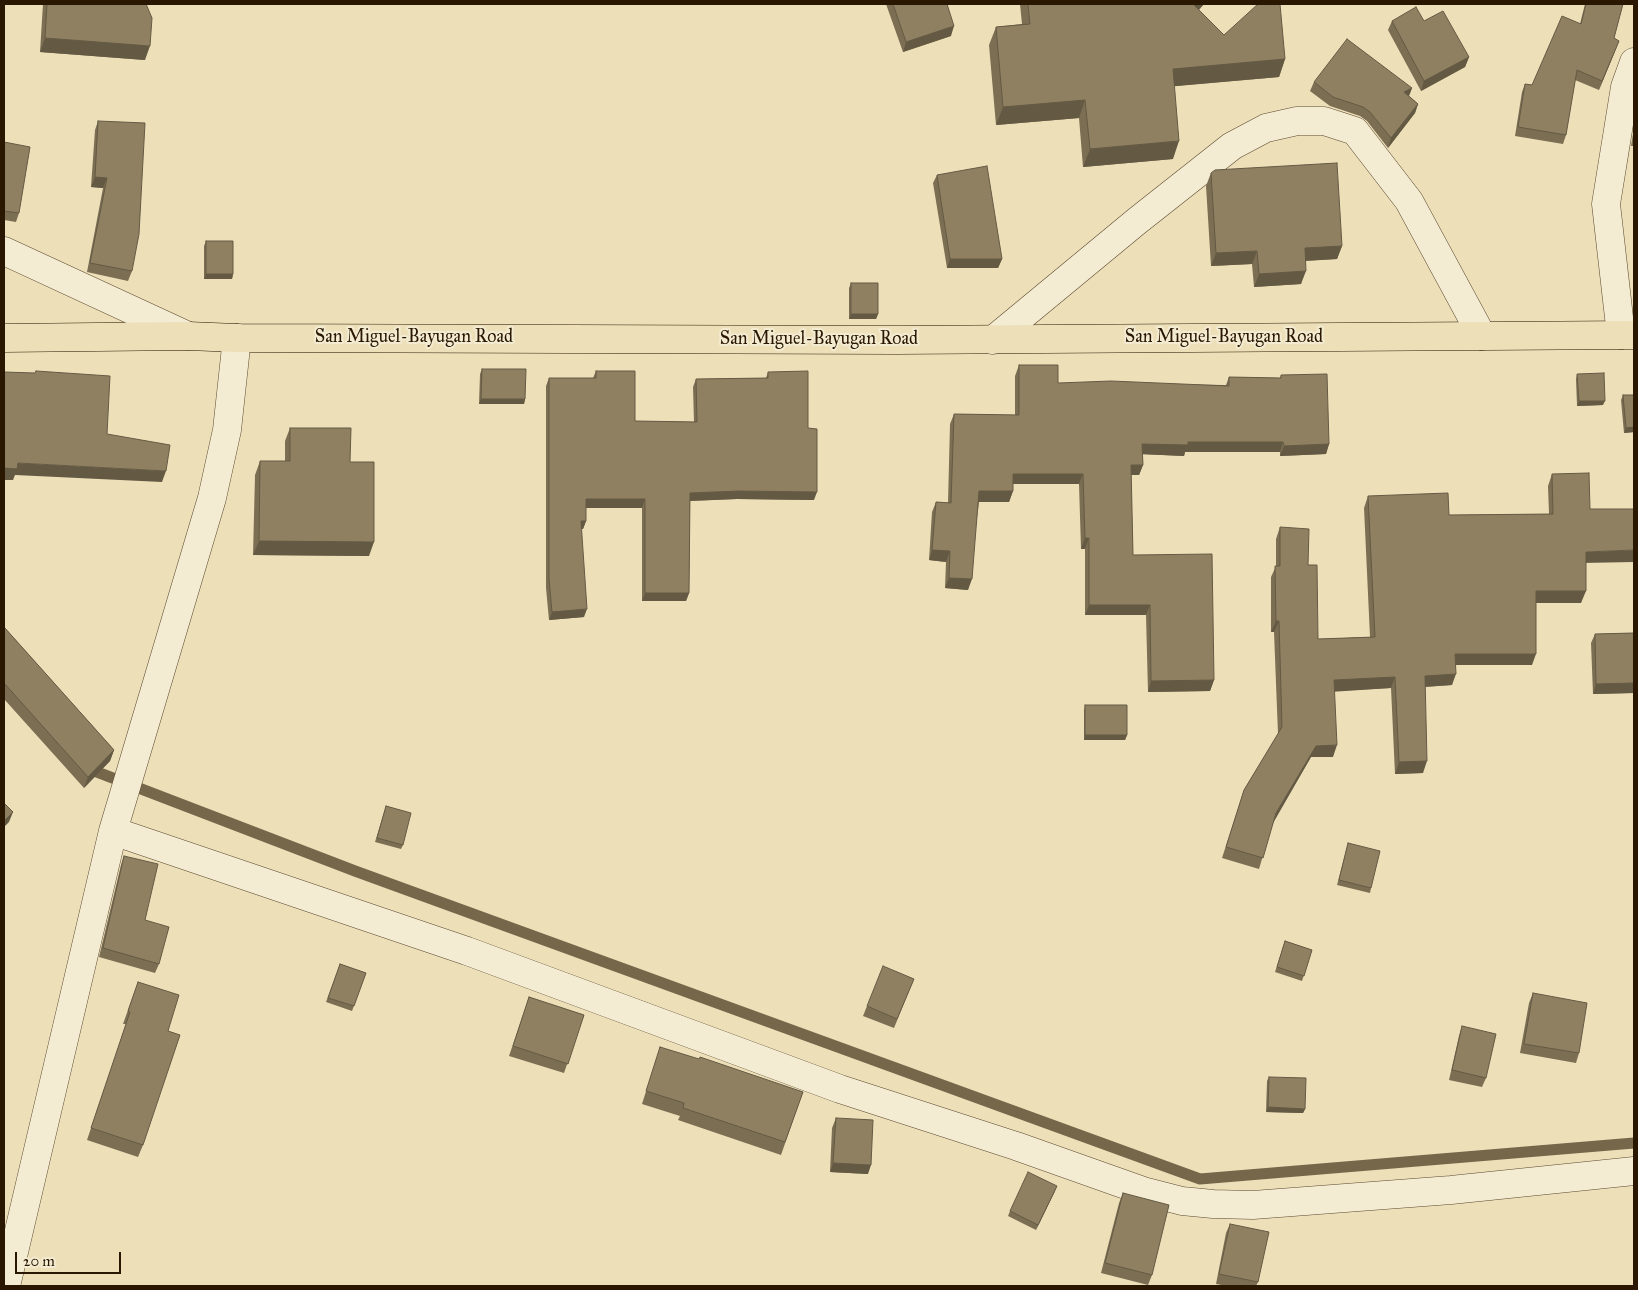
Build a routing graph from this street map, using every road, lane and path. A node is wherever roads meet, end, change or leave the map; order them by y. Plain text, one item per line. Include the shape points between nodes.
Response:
1 (1634, 62) edge
2 (4, 251) edge
3 (1628, 335) edge
4 (188, 336) junction
5 (1482, 336) junction
6 (4, 338) edge
7 (237, 338) junction
8 (993, 340) junction
9 (113, 830) junction
10 (1634, 1171) edge
11 (6, 1286) edge

1 - 3 street via 1625,87 1606,204
2 - 4 street
3 - 5 main road, San Miguel-Bayugan Road
4 - 6 main road, San Miguel-Bayugan Road
4 - 7 main road, San Miguel-Bayugan Road
5 - 8 main road, San Miguel-Bayugan Road
5 - 8 street via 1410,200 1356,131 1324,121 1297,121 1266,128 1232,146
7 - 8 main road, San Miguel-Bayugan Road
7 - 9 street via 227,430 212,498
9 - 10 street via 467,951 840,1089 1143,1191 1182,1201 1253,1205 1451,1190
9 - 11 street

